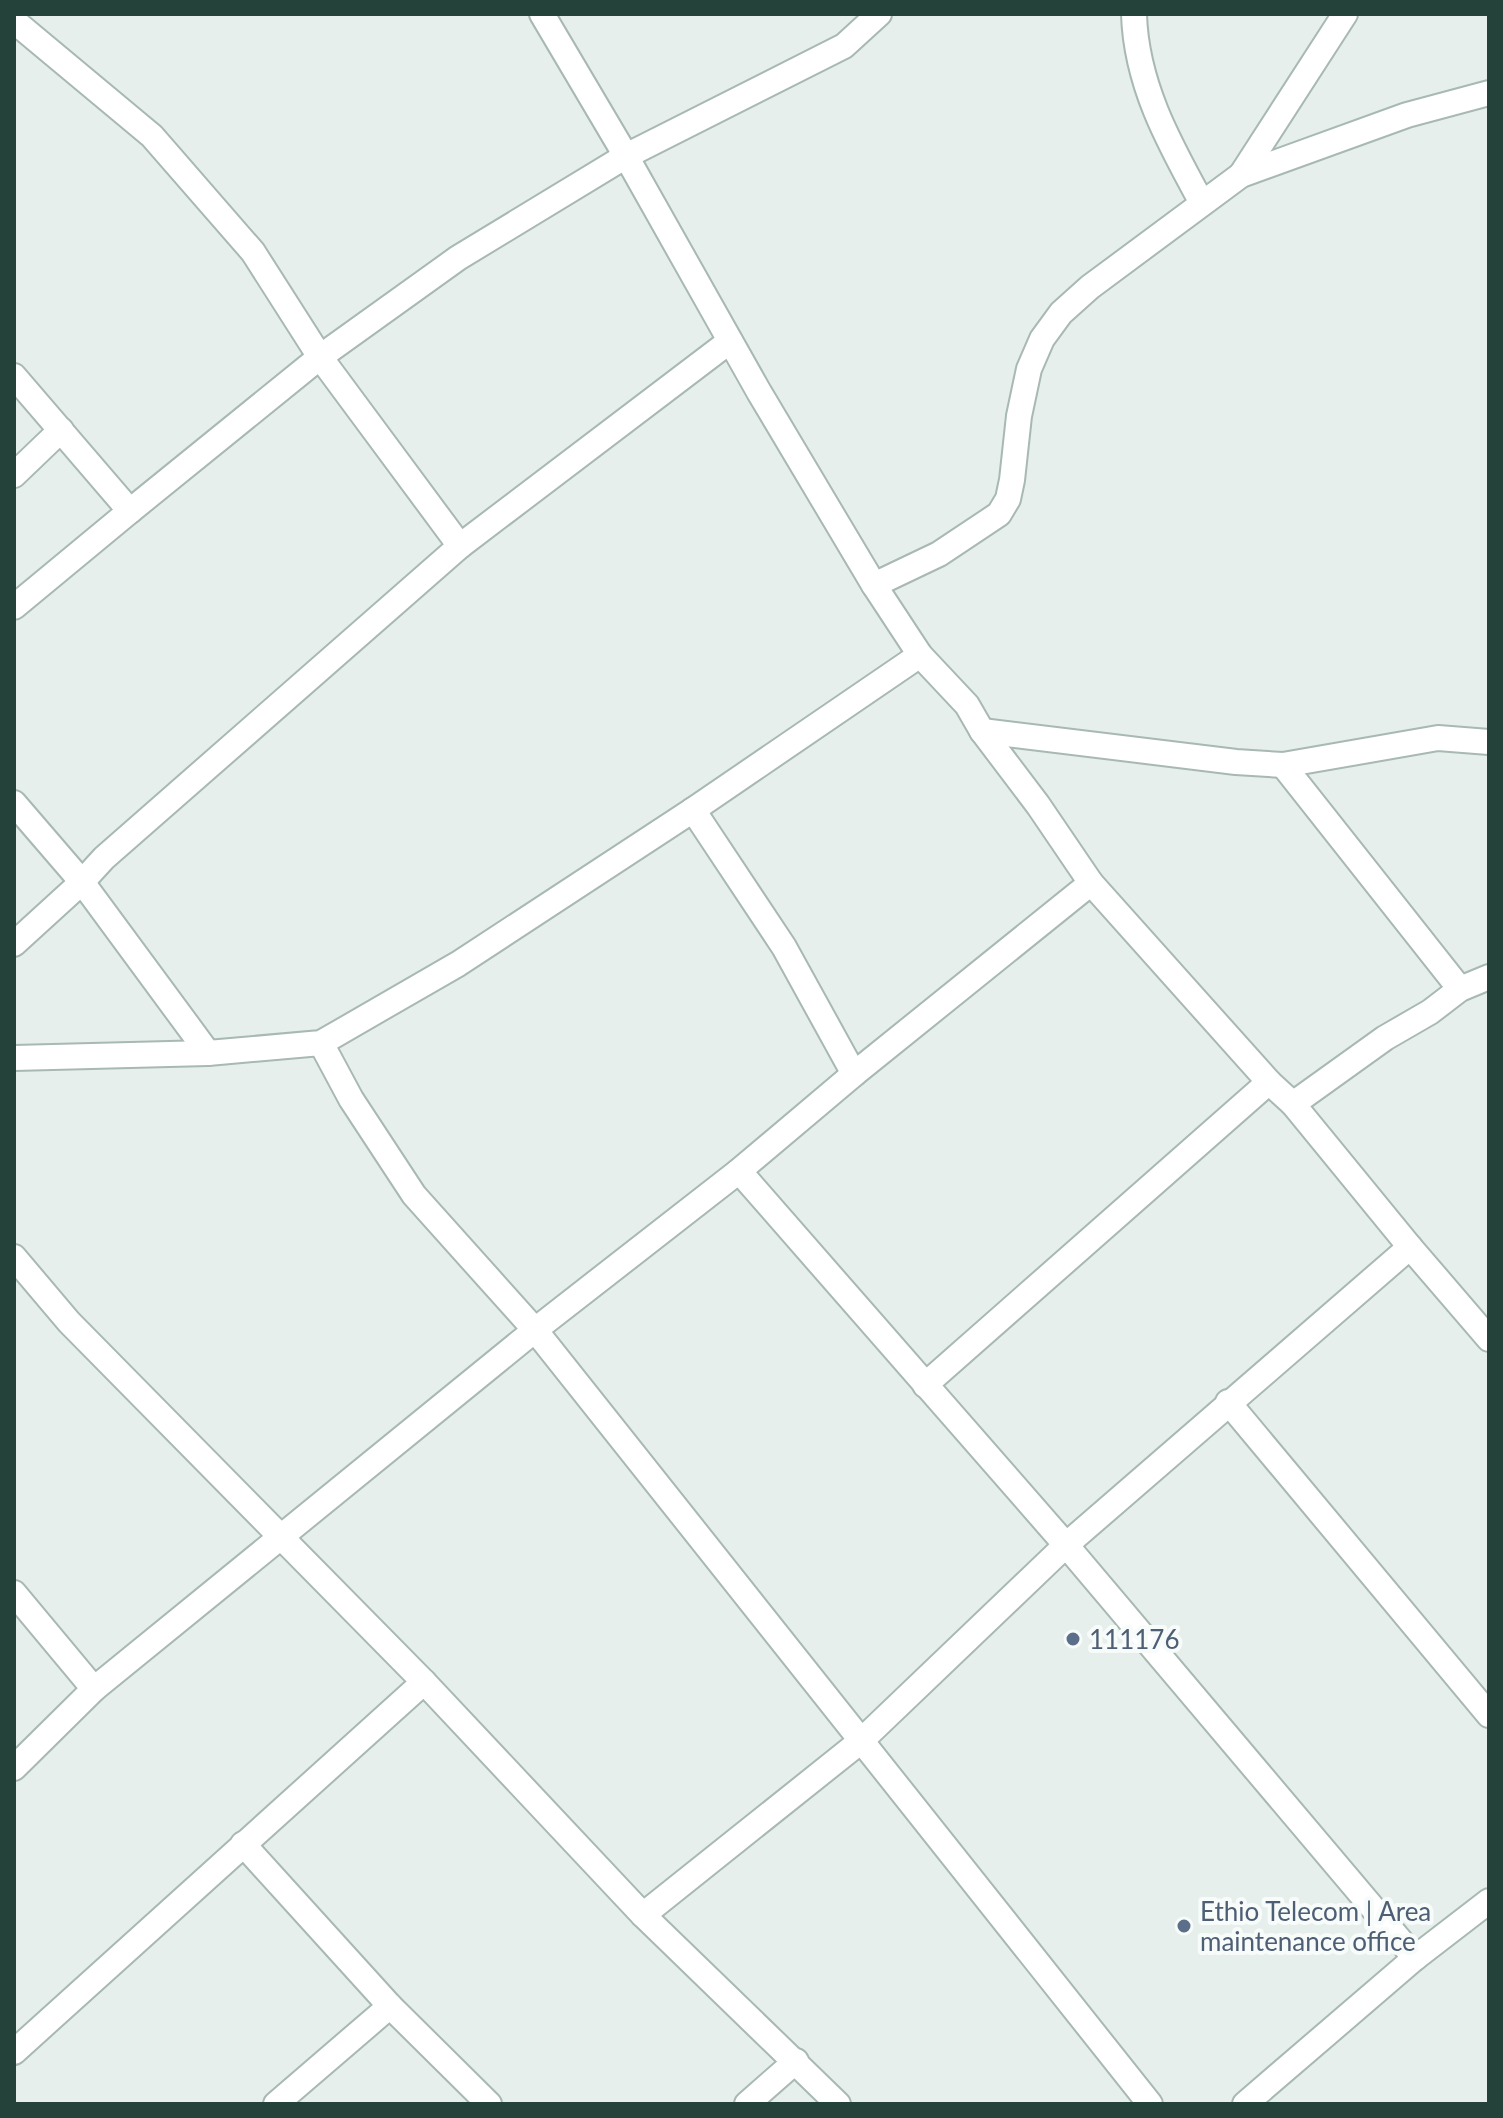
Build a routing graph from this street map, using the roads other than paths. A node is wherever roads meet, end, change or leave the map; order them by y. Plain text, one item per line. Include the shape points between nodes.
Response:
1 (542, 14) edge
2 (879, 14) edge
3 (1134, 14) edge
4 (1345, 14) edge
5 (14, 21) edge
6 (1489, 93) edge
7 (626, 156) junction
8 (1241, 175) junction
9 (1202, 203) junction
10 (730, 341) junction
11 (320, 357) junction
12 (14, 376) edge
13 (61, 430) junction
14 (14, 475) edge
15 (130, 511) junction
16 (460, 546) junction
17 (874, 585) junction
18 (14, 607) edge
19 (920, 655) junction
20 (982, 731) junction
21 (1489, 742) edge
22 (1283, 765) junction
23 (14, 803) edge
24 (693, 810) junction
25 (82, 882) junction
26 (1091, 883) junction
27 (14, 944) edge
28 (1489, 977) edge
29 (1460, 989) junction
30 (321, 1043) junction
31 (208, 1053) junction
32 (14, 1058) edge
33 (854, 1074) junction
34 (1269, 1082) junction
35 (1293, 1104) junction
36 (739, 1171) junction
37 (1410, 1247) junction
38 (14, 1257) edge
39 (535, 1330) junction
40 (1489, 1339) edge
41 (925, 1385) junction
42 (1228, 1402) junction
43 (283, 1536) junction
44 (1066, 1545) junction
45 (14, 1593) edge
46 (424, 1682) junction
47 (94, 1689) junction
48 (1489, 1715) edge
49 (861, 1741) junction
50 (14, 1768) edge
51 (243, 1844) junction
52 (1489, 1901) edge
53 (643, 1915) junction
54 (1415, 1958) junction
55 (390, 2006) junction
56 (14, 2052) edge
57 (796, 2061) junction
58 (276, 2104) edge
59 (489, 2104) edge
60 (747, 2104) edge
61 (838, 2104) edge
62 (1150, 2104) edge
63 (1245, 2104) edge

1 - 7 street
2 - 7 street via 844,46
3 - 9 street via 1148,94
4 - 8 street
5 - 11 street via 152,136 253,252
6 - 8 street via 1407,115
7 - 10 street
7 - 11 street via 458,258
8 - 9 street
9 - 17 street via 1090,287 1042,339 1029,369 1012,480 999,514 939,554
10 - 16 street
10 - 17 street
11 - 15 street
11 - 16 street
12 - 13 street
13 - 14 street
13 - 15 street
15 - 18 street
16 - 25 street
17 - 19 street
19 - 20 street via 967,705
19 - 24 street
20 - 22 street
20 - 26 street
21 - 22 street via 1438,738
22 - 29 street
23 - 25 street
24 - 30 street via 458,964
24 - 33 street via 784,947
25 - 27 street
25 - 31 street
26 - 33 street
26 - 34 street
28 - 29 street
29 - 35 street
30 - 31 street
30 - 39 street via 414,1195
31 - 32 street
33 - 36 street
34 - 35 street
34 - 41 street
35 - 37 street
36 - 39 street
36 - 41 street
37 - 40 street
37 - 42 street
38 - 43 street via 69,1322
39 - 43 street
39 - 49 street
41 - 44 street
42 - 44 street
42 - 48 street
43 - 46 street
43 - 47 street
44 - 49 street
44 - 54 street
45 - 47 street
46 - 51 street
46 - 53 street
47 - 50 street
49 - 53 street
49 - 62 street
51 - 55 street
51 - 56 street
52 - 54 street
53 - 57 street
54 - 63 street
55 - 58 street
55 - 59 street
57 - 60 street
57 - 61 street

